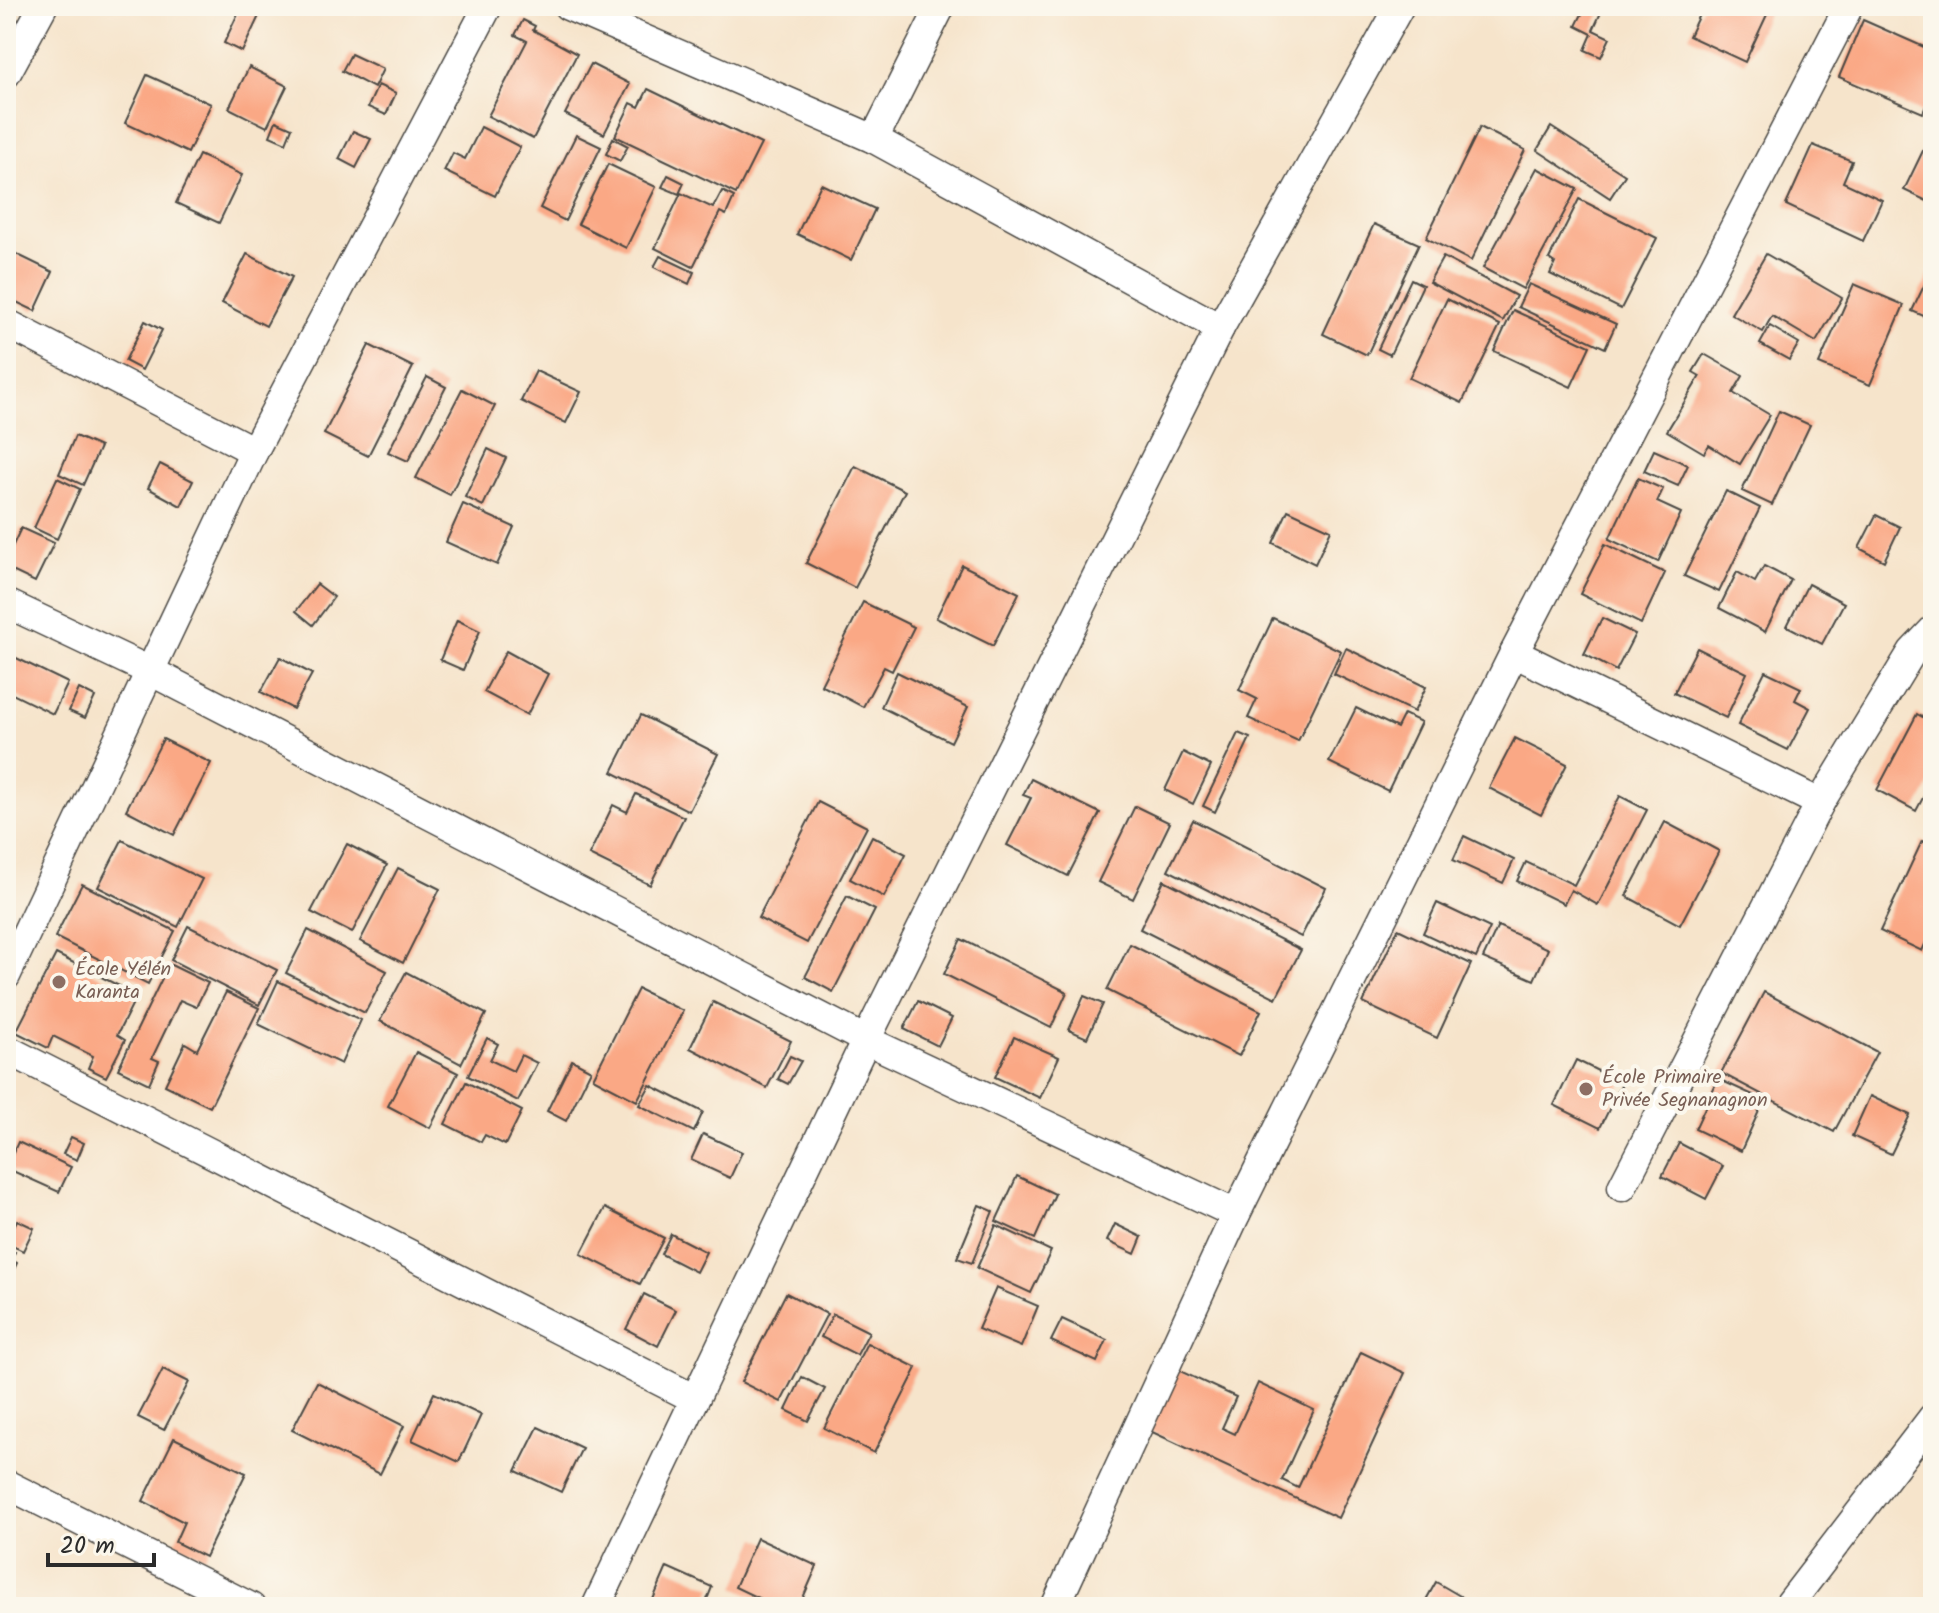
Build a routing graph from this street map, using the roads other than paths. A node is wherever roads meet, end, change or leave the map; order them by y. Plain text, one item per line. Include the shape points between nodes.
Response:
1 (43, 6) edge
2 (488, 6) edge
3 (568, 6) edge
4 (941, 6) edge
5 (1400, 6) edge
6 (1849, 6) edge
7 (6, 74) edge
8 (874, 139) junction
9 (6, 323) edge
10 (1220, 328) junction
11 (254, 451) junction
12 (6, 603) edge
13 (1933, 630) edge
14 (1514, 653) junction
15 (152, 672) junction
16 (1820, 803) junction
17 (6, 976) edge
18 (866, 1040) junction
19 (6, 1049) edge
20 (1622, 1187) dead end
21 (1236, 1214) junction
22 (695, 1399) junction
23 (1933, 1417) edge
24 (6, 1484) edge
25 (251, 1607) edge
26 (596, 1607) edge
27 (1055, 1607) edge
28 (1787, 1607) edge

1 - 7 street
2 - 11 street
3 - 8 street
4 - 8 street
5 - 10 street
6 - 14 street
8 - 10 street
9 - 11 street
10 - 18 street
11 - 15 street
12 - 15 street
13 - 16 street via 1912,652
14 - 16 street
14 - 21 street
15 - 17 street
15 - 18 street
16 - 20 street
18 - 21 street
18 - 22 street
19 - 22 street
21 - 27 street
22 - 26 street
23 - 28 street
24 - 25 street

